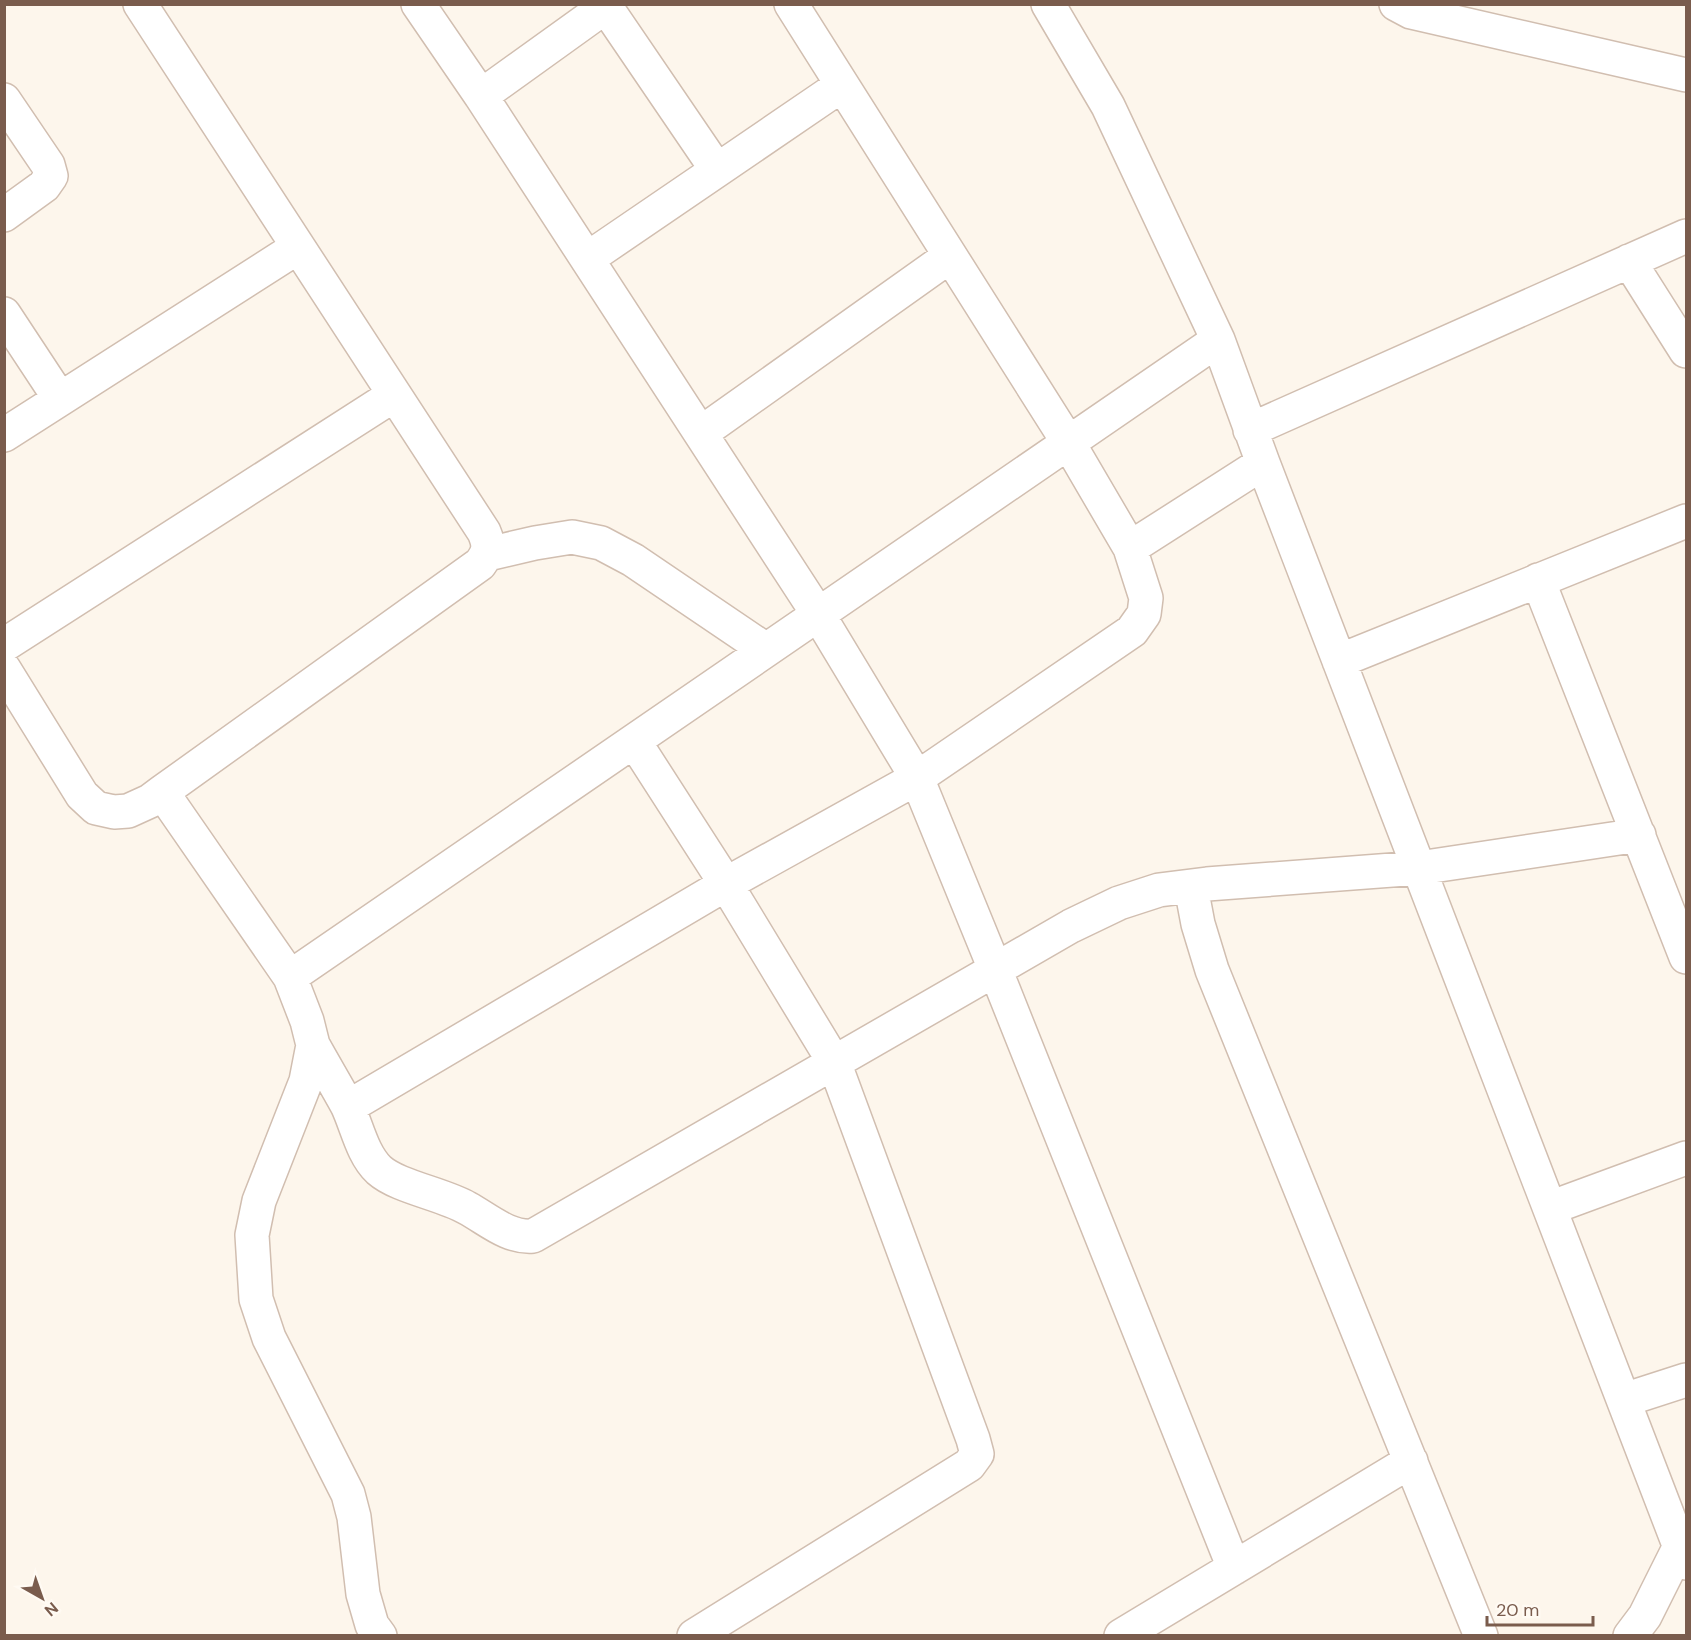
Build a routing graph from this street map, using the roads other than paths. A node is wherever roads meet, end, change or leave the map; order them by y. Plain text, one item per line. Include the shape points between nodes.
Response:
1 (140, 4) edge
2 (418, 4) edge
3 (790, 4) edge
4 (1048, 4) edge
5 (1396, 4) edge
6 (607, 6) edge
7 (1686, 75) edge
8 (842, 85) junction
9 (481, 96) junction
10 (4, 100) edge
11 (717, 170) junction
12 (4, 215) edge
13 (1686, 236) edge
14 (298, 247) junction
15 (950, 256) junction
16 (587, 259) junction
17 (1629, 261) junction
18 (4, 314) edge
19 (1218, 340) junction
20 (1686, 351) edge
21 (394, 394) junction
22 (60, 399) junction
23 (1250, 430) junction
24 (701, 433) junction
25 (4, 435) edge
26 (1068, 442) junction
27 (1263, 463) junction
28 (1686, 522) edge
29 (1130, 548) junction
30 (488, 554) junction
31 (1538, 580) junction
32 (818, 614) junction
33 (4, 645) edge
34 (766, 650) junction
35 (1339, 661) junction
36 (4, 669) edge
37 (634, 741) junction
38 (917, 778) junction
39 (162, 792) junction
40 (1639, 836) junction
41 (1419, 868) junction
42 (726, 884) junction
43 (1191, 886) junction
44 (1686, 957) edge
45 (995, 969) junction
46 (290, 977) junction
47 (313, 1045) junction
48 (834, 1062) junction
49 (348, 1107) junction
50 (1686, 1158) edge
51 (1550, 1208) junction
52 (1686, 1380) edge
53 (1624, 1400) junction
54 (1411, 1461) junction
55 (1683, 1555) edge
56 (1234, 1568) junction
57 (380, 1635) edge
58 (694, 1635) edge
59 (1121, 1635) edge
60 (1481, 1635) edge
61 (1630, 1635) edge

1 - 14 street
2 - 9 street
3 - 8 street
4 - 19 street via 1108,106
5 - 7 street via 1411,12
6 - 9 street
6 - 11 street
8 - 11 street
8 - 15 street
9 - 16 street
10 - 12 street via 48,165 51,176 44,186
11 - 16 street
13 - 17 street
14 - 21 street
14 - 22 street
15 - 24 street
15 - 26 street
16 - 24 street
17 - 20 street
17 - 23 street
18 - 22 street
19 - 23 street
19 - 26 street
21 - 30 street via 484,532
21 - 33 street
22 - 25 street
23 - 27 street
24 - 32 street
26 - 29 street
26 - 32 street
27 - 29 street
27 - 35 street
28 - 31 street
29 - 38 street via 1146,598 1144,614 1132,631
30 - 34 street via 572,537 601,543 633,560
30 - 39 street via 480,564
31 - 35 street
31 - 40 street
32 - 34 street
32 - 38 street
34 - 37 street
35 - 41 street
36 - 39 street via 82,795 96,808 128,811
37 - 42 street
37 - 46 street
38 - 42 street
38 - 45 street
39 - 46 street
40 - 41 street
40 - 44 street
41 - 43 street
41 - 51 street
42 - 48 street
42 - 49 street
43 - 45 street via 1159,890 1119,903
43 - 54 street via 1212,970
45 - 48 street
45 - 56 street
46 - 47 street
47 - 49 street
47 - 57 street via 306,1081 259,1201 252,1236 256,1299 269,1338 348,1494 363,1594 372,1626
48 - 49 street via 533,1236 508,1233 447,1198 396,1181 379,1170 367,1154
48 - 58 street via 976,1454 969,1465
50 - 51 street
51 - 53 street
52 - 53 street
53 - 55 street
54 - 56 street
54 - 60 street
55 - 61 street
56 - 59 street

